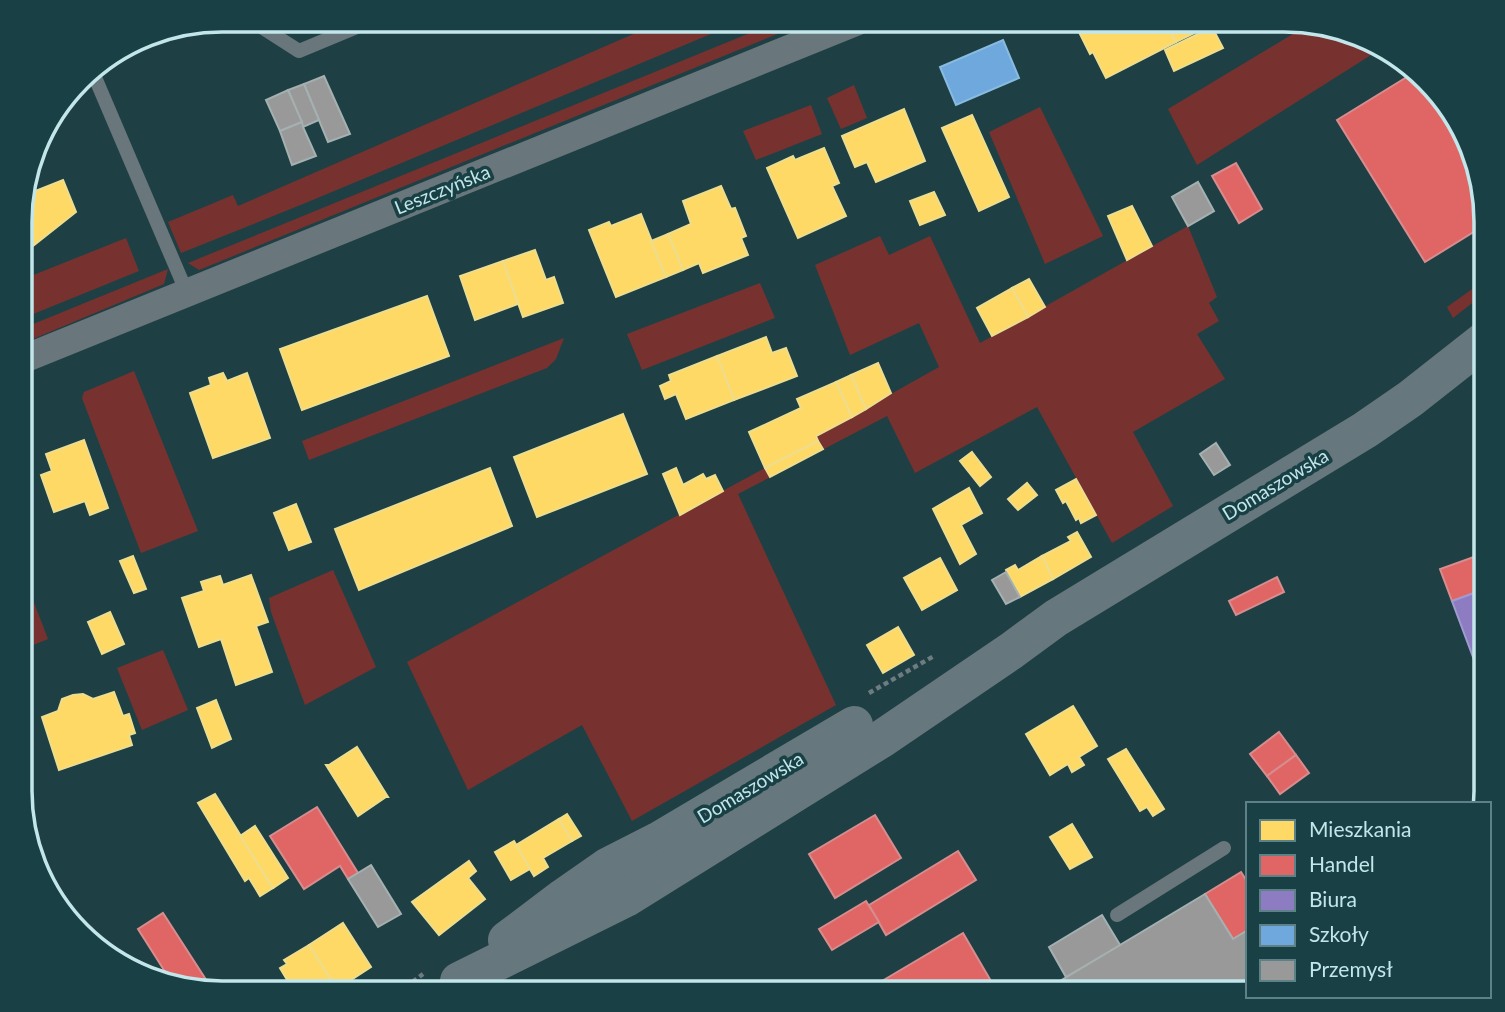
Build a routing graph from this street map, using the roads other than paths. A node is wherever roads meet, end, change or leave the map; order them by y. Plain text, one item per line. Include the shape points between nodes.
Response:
1 (269, 32) edge
2 (345, 32) edge
3 (831, 32) edge
4 (96, 79) edge
5 (187, 293) junction
6 (1473, 349) edge
7 (32, 356) edge
8 (1224, 848) dead end
9 (1117, 915) dead end
10 (459, 981) edge

1 - 2 lane via 299,51
3 - 5 street, Leszczyńska
4 - 5 lane
5 - 7 street, Leszczyńska
6 - 10 street, Domaszowska via 1364,430 1056,618 1003,640 607,867 525,925
8 - 9 lane

